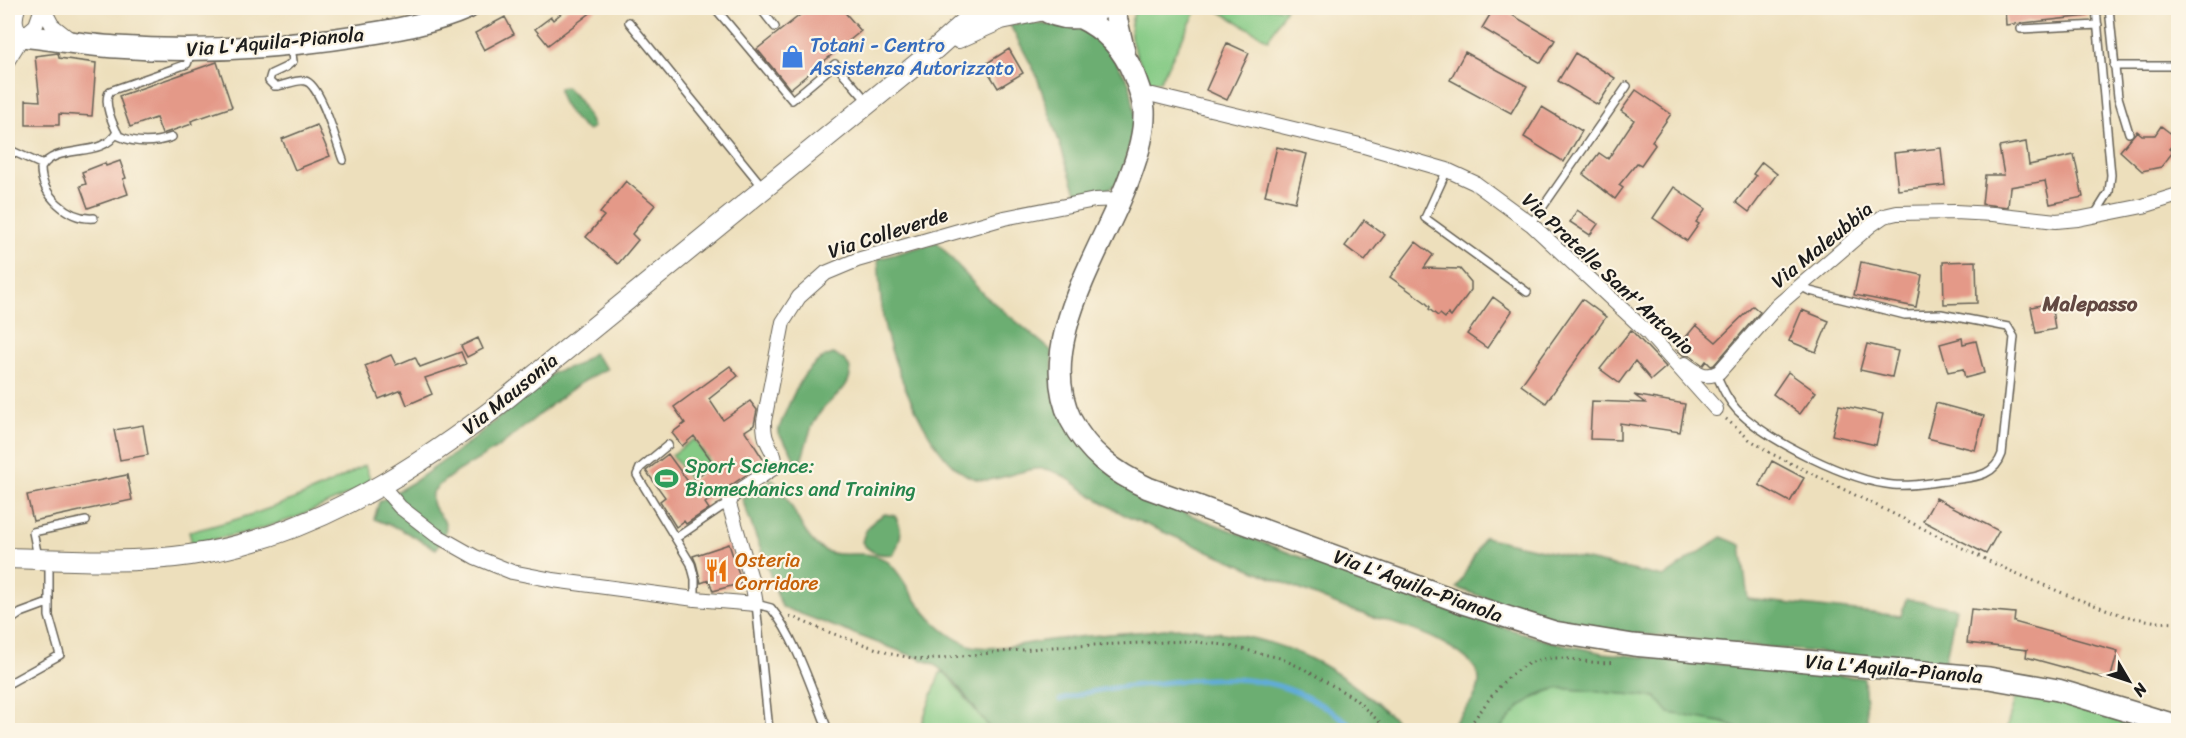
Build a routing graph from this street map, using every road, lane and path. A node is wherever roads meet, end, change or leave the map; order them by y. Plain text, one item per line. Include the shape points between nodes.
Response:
1 (16, 8) edge
2 (42, 8) edge
3 (468, 8) edge
4 (715, 8) edge
5 (760, 8) edge
6 (981, 8) edge
7 (1102, 8) edge
8 (1114, 8) edge
9 (2096, 8) edge
10 (2109, 8) edge
11 (1042, 9) edge
12 (8, 14) edge
13 (1079, 17) junction
14 (629, 22) dead end
15 (2098, 25) junction
16 (775, 27) dead end
17 (2021, 29) dead end
18 (15, 36) edge
19 (78, 43) junction
20 (291, 44) junction
21 (934, 50) junction
22 (192, 51) junction
23 (1125, 56) junction
24 (8, 60) edge
25 (2114, 66) junction
26 (2178, 66) edge
27 (1627, 86) dead end
28 (1141, 96) junction
29 (869, 104) junction
30 (117, 132) junction
31 (2128, 132) dead end
32 (172, 137) dead end
33 (8, 150) edge
34 (343, 160) dead end
35 (43, 165) junction
36 (1447, 170) junction
37 (764, 188) junction
38 (2178, 195) edge
39 (1121, 199) junction
40 (2094, 216) junction
41 (94, 218) dead end
42 (1531, 224) junction
43 (1799, 286) junction
44 (1527, 292) dead end
45 (1669, 354) junction
46 (1716, 374) junction
47 (1716, 409) joint
48 (668, 445) dead end
49 (382, 486) junction
50 (729, 504) junction
51 (86, 521) dead end
52 (676, 538) junction
53 (8, 558) edge
54 (44, 559) junction
55 (8, 570) edge
56 (695, 599) junction
57 (48, 603) junction
58 (756, 603) junction
59 (771, 608) junction
60 (8, 622) edge
61 (2178, 623) edge
62 (1633, 645) junction
63 (8, 684) edge
64 (2178, 726) edge
65 (769, 730) edge
66 (828, 730) edge
67 (1388, 730) edge
68 (1466, 730) edge

1 - 12 street
1 - 18 street
2 - 18 street via 36,25
2 - 19 street via 52,25
3 - 20 main road, Via L'Aquila-Pianola via 412,26
4 - 29 lane via 792,100 835,64
5 - 16 lane
6 - 21 main road, Via Mausonia
7 - 13 main road
8 - 23 main road, Via L'Aquila-Pianola
9 - 15 lane
10 - 25 lane
11 - 13 main road via 1058,16
11 - 21 main road, Via Mausonia via 991,22
13 - 23 main road, Via L'Aquila-Pianola via 1105,34
14 - 37 lane
15 - 17 lane
15 - 40 lane via 2111,175 2109,192
18 - 19 main road, Via L'Aquila-Pianola
18 - 24 street
19 - 22 main road, Via L'Aquila-Pianola
20 - 22 main road, Via L'Aquila-Pianola
20 - 34 lane via 293,61 271,74 269,81 278,87 302,80 309,82 322,103
21 - 29 main road, Via Mausonia
22 - 30 lane via 187,64 110,91 106,102
23 - 28 main road, Via L'Aquila-Pianola
25 - 26 lane
25 - 31 lane
27 - 42 lane
28 - 36 street, Via Pratelle Sant'Antonio via 1153,95 1364,146
28 - 39 main road, Via L'Aquila-Pianola via 1142,136
29 - 37 main road, Via Mausonia
30 - 32 lane via 127,140 147,142
30 - 35 lane via 98,147 48,158
33 - 35 lane
35 - 41 lane via 41,174 50,196 74,216
36 - 42 street, Via Pratelle Sant'Antonio via 1475,183
36 - 44 lane via 1425,218
37 - 49 main road, Via Mausonia via 490,411
38 - 40 street, Via Maleubbia
39 - 50 street, Via Colleverde via 1065,205 975,226 849,262 816,280 792,305 780,331 764,428 775,464 736,493
39 - 62 main road, Via L'Aquila-Pianola via 1072,311 1059,360 1068,414 1083,439 1109,466 1148,488 1506,618 1581,638
40 - 43 street, Via Maleubbia via 2056,221 1955,212 1891,215 1871,225
42 - 45 street, Via Pratelle Sant'Antonio
43 - 46 street, Via Maleubbia
43 - 46 lane via 1905,315 1941,314 2008,327 2014,337 2002,454 1993,470 1979,476 1892,485 1831,467 1748,420 1728,399
45 - 46 street via 1699,374
45 - 47 street, Via Pratelle Sant'Antonio
47 - 61 path via 1739,432 1772,454 1999,566 2125,616
48 - 52 lane via 637,473
49 - 54 main road, Via Mausonia via 278,532 216,550 150,559
49 - 56 street via 405,512 436,535 512,572
50 - 52 lane
50 - 58 street
51 - 54 lane via 33,532
52 - 56 lane via 694,574
53 - 54 main road, Via Mausonia
54 - 55 main road
54 - 57 lane
56 - 58 street
57 - 60 lane
57 - 63 lane via 60,656
58 - 59 lane
58 - 65 lane
59 - 66 lane via 793,646
59 - 67 path via 823,630 917,660 1051,647 1187,641 1225,645 1280,658 1304,669 1354,698
62 - 64 main road, Via L'Aquila-Pianola via 1989,678 2058,690
62 - 68 path via 1623,658 1611,663 1555,658 1525,664 1505,681

